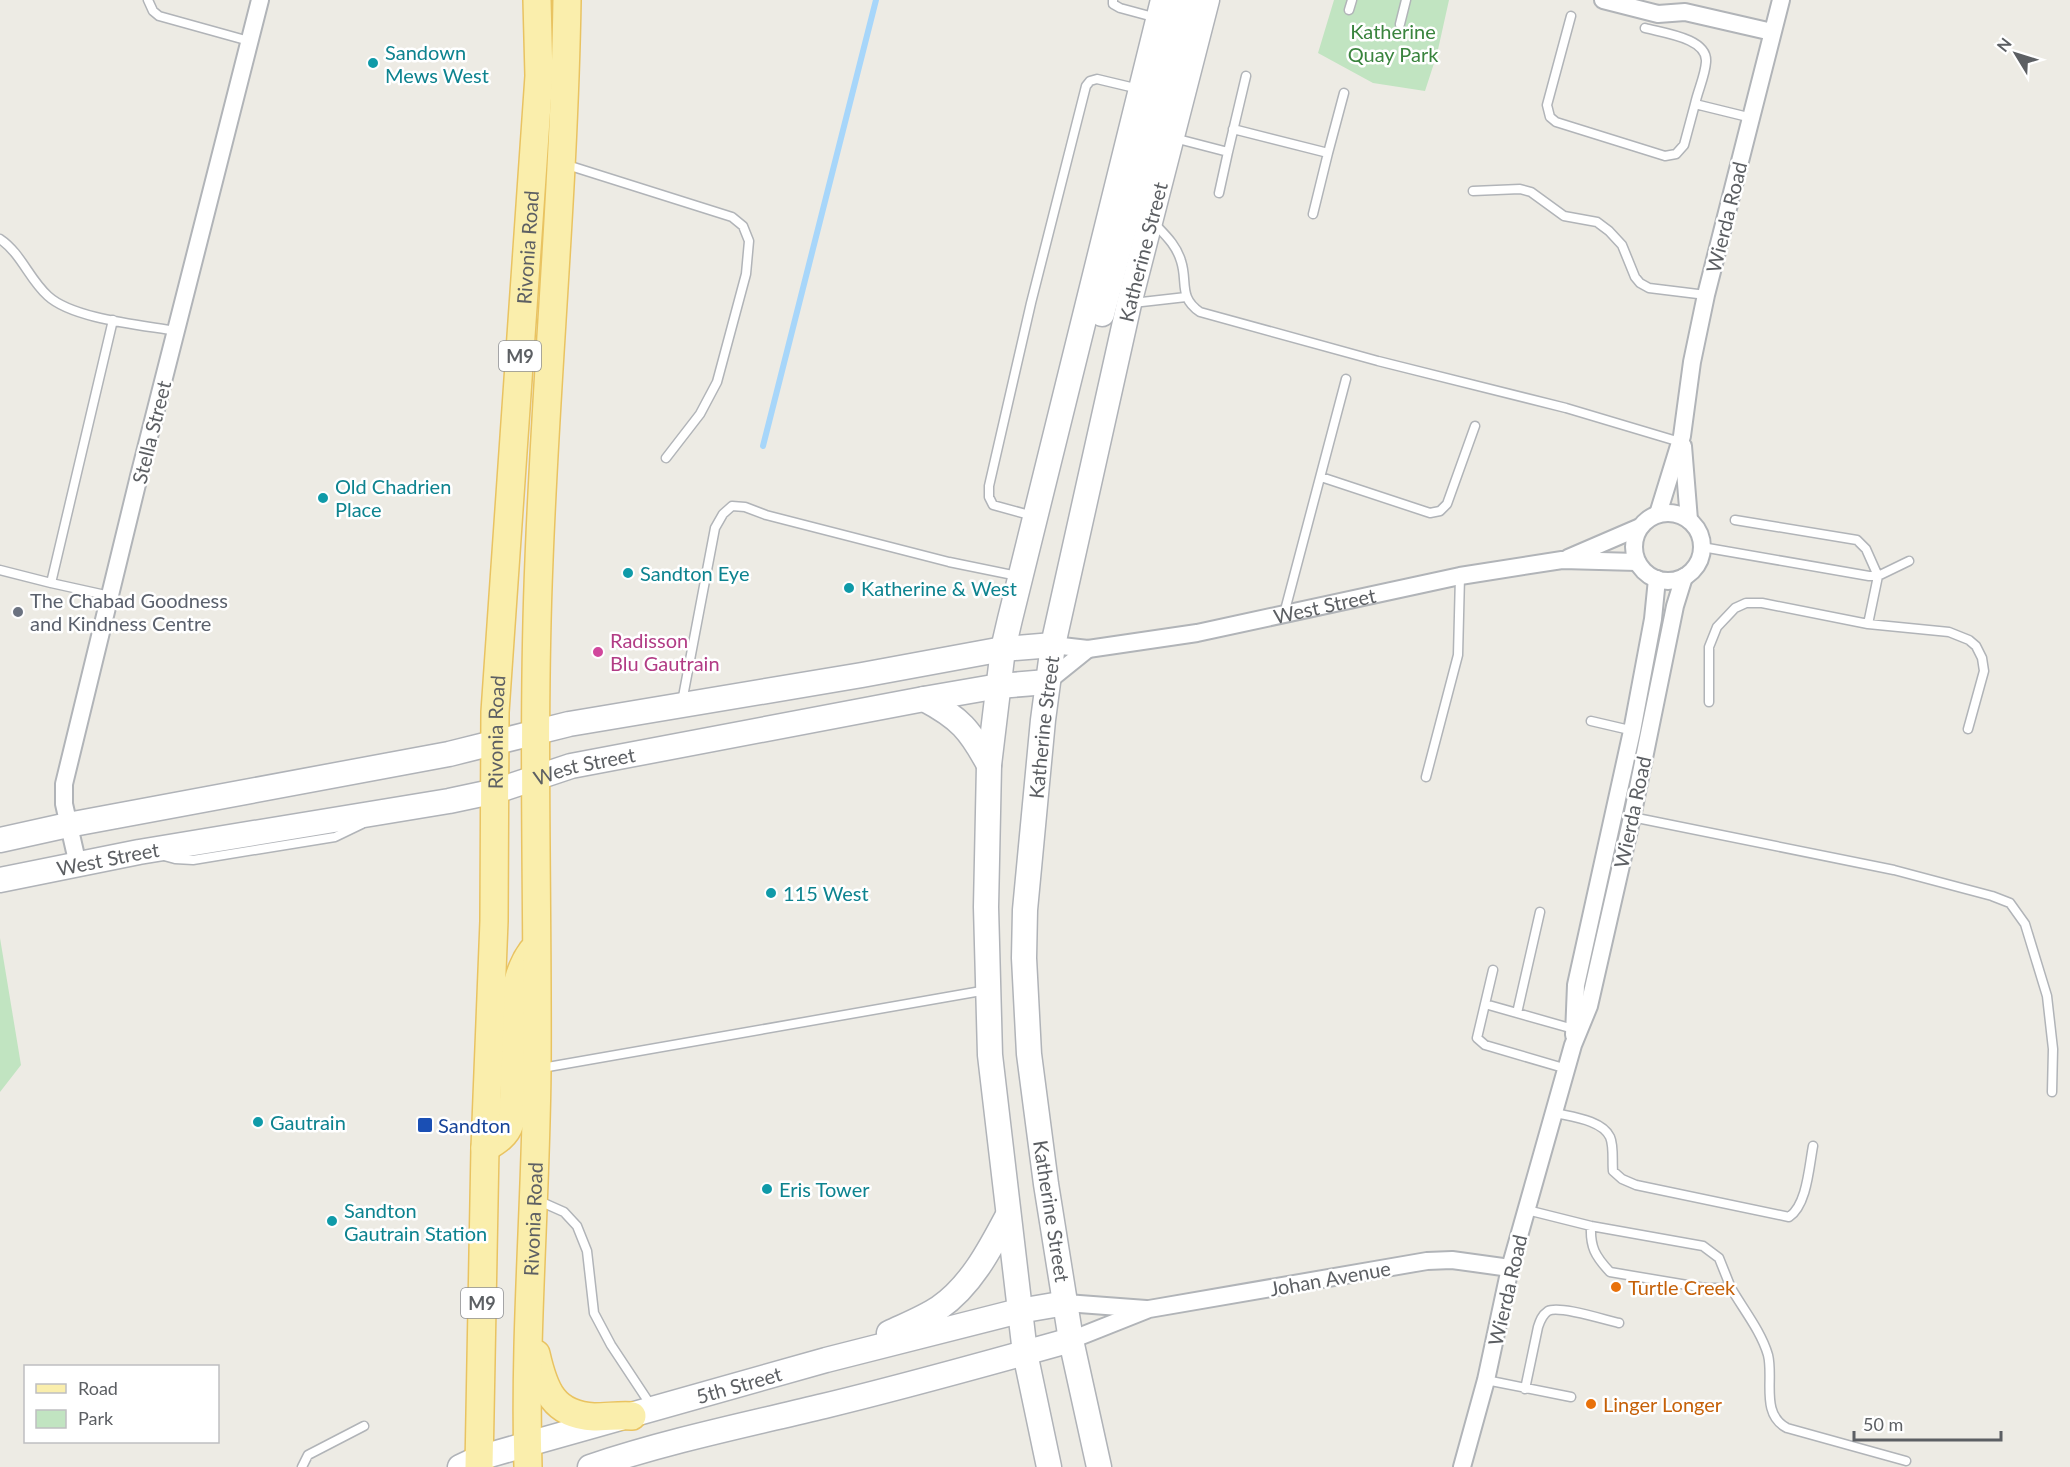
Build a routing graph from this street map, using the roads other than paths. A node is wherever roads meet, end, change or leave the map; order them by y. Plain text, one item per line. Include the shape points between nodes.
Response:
1 (148, 0) edge
2 (260, 0) edge
3 (537, 0) edge
4 (567, 0) edge
5 (1113, 0) edge
6 (1184, 0) edge
7 (1207, 0) edge
8 (1352, 0) edge
9 (1406, 0) edge
10 (1603, 0) edge
11 (1780, 0) edge
12 (1686, 6) edge
13 (1160, 9) edge
14 (1349, 10) dead end
15 (1571, 16) dead end
16 (1400, 24) dead end
17 (1645, 28) dead end
18 (1772, 32) junction
19 (249, 41) junction
20 (1246, 76) dead end
21 (1140, 89) junction
22 (1344, 93) dead end
23 (1695, 104) junction
24 (1752, 118) junction
25 (1233, 129) junction
26 (1171, 137) junction
27 (1228, 152) junction
28 (1328, 153) junction
29 (562, 163) junction
30 (1473, 192) dead end
31 (1219, 193) dead end
32 (1313, 214) dead end
33 (1150, 220) junction
34 (0, 239) edge
35 (1706, 295) junction
36 (1186, 297) junction
37 (1129, 304) junction
38 (113, 320) junction
39 (176, 332) junction
40 (1346, 379) dead end
41 (1475, 426) dead end
42 (1681, 439) junction
43 (666, 458) dead end
44 (1320, 477) junction
45 (1658, 514) junction
46 (1035, 517) junction
47 (1689, 520) junction
48 (1735, 520) dead end
49 (1640, 527) junction
50 (1702, 547) junction
51 (1562, 560) junction
52 (1909, 561) dead end
53 (1637, 562) junction
54 (0, 570) edge
55 (1021, 576) junction
56 (1460, 576) junction
57 (1878, 576) junction
58 (1684, 577) junction
59 (1657, 579) junction
60 (51, 583) junction
61 (110, 596) junction
62 (1284, 614) junction
63 (1868, 624) junction
64 (1053, 645) junction
65 (1003, 649) junction
66 (1088, 649) junction
67 (1047, 682) junction
68 (999, 686) junction
69 (924, 699) junction
70 (1709, 702) dead end
71 (682, 705) junction
72 (1591, 721) dead end
73 (1968, 729) dead end
74 (535, 731) junction
75 (1641, 733) junction
76 (496, 742) junction
77 (989, 765) junction
78 (1426, 777) dead end
79 (536, 778) junction
80 (496, 791) junction
81 (1613, 813) junction
82 (1632, 817) junction
83 (68, 825) junction
84 (0, 840) edge
85 (78, 866) junction
86 (0, 880) edge
87 (1593, 911) junction
88 (1540, 912) dead end
89 (1610, 914) junction
90 (536, 945) junction
91 (1493, 970) dead end
92 (987, 990) junction
93 (1485, 1004) junction
94 (1517, 1013) junction
95 (1575, 1035) junction
96 (537, 1069) junction
97 (1567, 1069) junction
98 (2052, 1092) dead end
99 (1555, 1113) junction
100 (1813, 1146) dead end
101 (484, 1148) junction
102 (534, 1198) junction
103 (1527, 1210) junction
104 (1008, 1215) junction
105 (1591, 1226) junction
106 (1510, 1268) junction
107 (1731, 1288) junction
108 (1066, 1303) junction
109 (1149, 1309) junction
110 (1019, 1311) junction
111 (527, 1318) junction
112 (1619, 1323) dead end
113 (1071, 1340) junction
114 (1025, 1353) junction
115 (826, 1360) junction
116 (1486, 1380) junction
117 (1525, 1389) junction
118 (1571, 1397) dead end
119 (643, 1413) junction
120 (364, 1426) dead end
121 (528, 1456) edge
122 (1906, 1461) dead end
123 (473, 1464) edge
124 (302, 1467) edge
125 (590, 1467) edge
126 (1049, 1467) edge
127 (1099, 1467) edge
128 (1462, 1467) edge

1 - 19 lane via 159,16
2 - 19 street, Stella Street
3 - 76 main road, Rivonia Road / M9 via 539,76
4 - 29 main road, Rivonia Road / M9
5 - 13 lane via 1120,8
6 - 65 main road via 1041,550 1020,618
7 - 26 main road, Katherine Street
8 - 14 lane
9 - 16 lane
10 - 12 street via 1658,14
11 - 18 street, Wierda Road
12 - 18 street
13 - 21 main road, Katherine Street
15 - 23 lane via 1548,105 1550,117 1556,122 1665,156 1676,154 1684,145
17 - 23 lane via 1695,42 1703,50 1706,61
18 - 24 street, Wierda Road
19 - 39 street, Stella Street
20 - 25 lane
21 - 46 main road, Katherine Street
21 - 46 lane via 1097,79 1086,86 1031,303 989,497 993,505
22 - 28 lane
23 - 24 lane
24 - 35 street, Wierda Road
25 - 27 lane
25 - 28 lane
26 - 27 lane
26 - 33 main road, Katherine Street
27 - 31 lane
28 - 32 lane
29 - 43 lane via 732,217 743,226 749,241 746,274 717,382 700,414
29 - 74 main road, Rivonia Road / M9 via 538,560
30 - 35 lane via 1531,192 1564,216 1597,222 1609,231 1622,245 1640,283 1649,288
33 - 36 lane via 1174,245 1182,263
33 - 37 main road, Katherine Street
34 - 38 lane via 56,303
35 - 42 street, Wierda Road
36 - 37 lane
36 - 42 lane via 1200,312 1216,318
37 - 64 main road, Katherine Street
38 - 39 lane
38 - 60 lane
39 - 61 street, Stella Street
40 - 44 lane
41 - 44 lane via 1447,504 1440,511 1431,513
42 - 45 street, Wierda Road
42 - 47 street, Wierda Road
44 - 62 lane
45 - 47 street
45 - 49 street
46 - 55 main road, Katherine Street
47 - 50 street via 1696,527
48 - 57 lane via 1857,540 1866,549
49 - 51 street, West Street
49 - 53 street via 1634,548
50 - 57 lane
50 - 58 street via 1700,559
51 - 53 street, West Street
51 - 56 street, West Street
52 - 57 lane
53 - 59 street
54 - 60 lane
55 - 65 main road, Katherine Street
55 - 71 lane via 949,562 732,506 715,528
56 - 62 street, West Street
56 - 78 lane via 1458,655
57 - 63 lane
58 - 59 street
58 - 75 street, Wierda Road
59 - 75 street, Wierda Road
60 - 61 lane
61 - 83 street, Stella Street via 64,784
62 - 66 street, West Street via 1197,633
63 - 70 lane via 1762,603 1735,608 1717,627 1709,647
63 - 73 lane via 1949,632 1976,646 1983,671
64 - 65 main road, West Street
64 - 66 street, West Street
64 - 67 main road, Katherine Street
65 - 68 main road, Katherine Street
65 - 71 main road, West Street
66 - 67 street
67 - 68 main road, West Street
67 - 108 main road, Katherine Street via 1024,958 1029,1054
68 - 69 main road, West Street
68 - 77 main road, Katherine Street
69 - 77 main road via 963,724
69 - 79 main road, West Street via 571,766
71 - 74 main road, West Street
72 - 75 lane
74 - 76 main road, West Street
74 - 79 main road, Rivonia Road / M9
75 - 81 street, Wierda Road
75 - 82 street, Wierda Road
76 - 80 main road, Rivonia Road / M9
76 - 83 main road, West Street
77 - 92 main road, Katherine Street
79 - 80 main road, West Street
79 - 90 main road, Rivonia Road / M9
80 - 85 main road, West Street
80 - 101 main road, Rivonia Road / M9
81 - 82 street
81 - 87 street, Wierda Road
82 - 89 street, Wierda Road
82 - 98 lane via 1883,868 2010,903 2025,924 2048,996
83 - 84 main road, West Street
83 - 85 street, Stella Street
85 - 86 main road, West Street
87 - 89 street
87 - 95 street, Wierda Road via 1576,985
88 - 94 lane
89 - 95 street, Wierda Road via 1589,1006
90 - 96 main road, Rivonia Road / M9
90 - 101 main road via 522,963 517,985 510,1124 501,1138
91 - 93 lane
92 - 96 lane
92 - 104 main road, Katherine Street via 990,1055
93 - 94 lane
93 - 97 lane via 1477,1034 1480,1041
94 - 95 lane
95 - 97 street, Wierda Road
96 - 102 main road, Rivonia Road / M9
97 - 99 street, Wierda Road
99 - 100 lane via 1603,1129 1611,1138 1613,1171 1622,1179 1788,1217 1801,1204
99 - 103 street, Wierda Road
101 - 123 main road, Rivonia Road / M9
102 - 111 main road, Rivonia Road / M9
102 - 119 lane via 564,1212 577,1226 587,1251 594,1313
103 - 105 lane
103 - 106 street, Wierda Road
104 - 110 main road, Katherine Street
104 - 115 main road via 990,1250 968,1280 940,1307 915,1322
105 - 107 lane via 1703,1246 1719,1258
105 - 107 lane via 1592,1249 1610,1272 1705,1288
106 - 109 street, Johan Avenue via 1452,1260 1427,1261
106 - 116 street, Wierda Road
107 - 122 lane via 1767,1353 1771,1411 1778,1424
108 - 109 street, Johan Avenue
108 - 110 main road, 5th Street
108 - 113 main road, Katherine Street
109 - 113 street, Johan Avenue
110 - 114 main road, Katherine Street
110 - 115 main road, 5th Street
111 - 119 main road via 544,1386 560,1407 593,1417
111 - 121 main road, Rivonia Road / M9
112 - 117 lane via 1558,1310 1546,1312 1538,1327
113 - 114 main road, 5th Street
113 - 127 main road, Katherine Street
114 - 125 main road, 5th Street via 673,1442
114 - 126 main road, Katherine Street
115 - 119 main road, 5th Street
116 - 117 lane
116 - 128 street, Wierda Road
117 - 118 lane
119 - 121 main road, 5th Street
120 - 124 lane via 308,1455
121 - 123 main road, 5th Street

